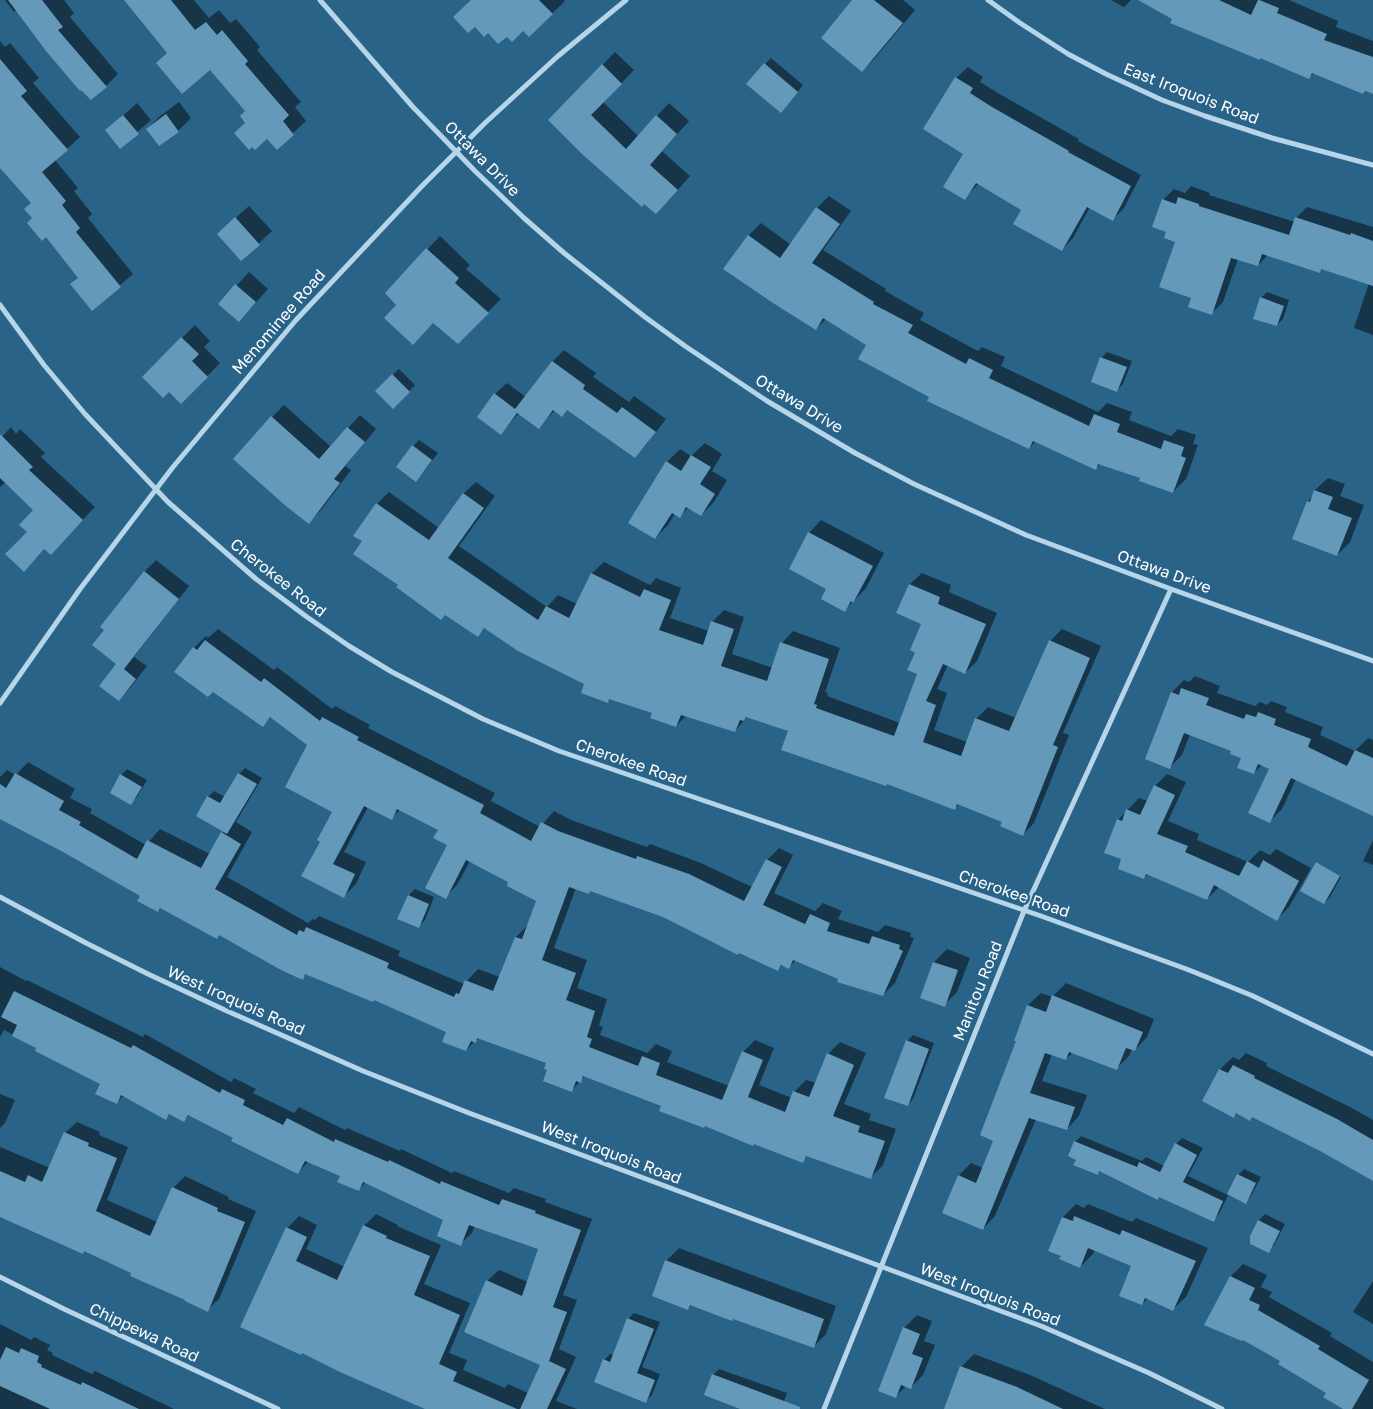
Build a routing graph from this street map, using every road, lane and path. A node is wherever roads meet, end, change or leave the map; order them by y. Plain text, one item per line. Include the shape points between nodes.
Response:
1 (320, 0) edge
2 (626, 0) edge
3 (988, 0) edge
4 (456, 152) junction
5 (1373, 165) edge
6 (0, 305) edge
7 (156, 489) junction
8 (1172, 589) junction
9 (1373, 661) edge
10 (0, 703) edge
11 (0, 897) edge
12 (1024, 911) junction
13 (1373, 1054) edge
14 (880, 1267) junction
15 (0, 1277) edge
16 (278, 1409) edge
17 (824, 1409) edge
18 (1222, 1409) edge

1 - 4 street, Ottawa Drive
2 - 4 street, Menominee Road via 521,89
3 - 5 street, East Iroquois Road via 1068,54 1162,100 1272,138
4 - 7 street, Menominee Road via 296,320
4 - 8 street, Ottawa Drive via 564,254 685,346 774,405 855,453 963,507 1026,535
6 - 7 street, Cherokee Road via 85,414
7 - 10 street, Menominee Road via 80,589
7 - 12 street, Cherokee Road via 256,580 307,617 392,672 475,715 598,766
8 - 9 street, Ottawa Drive
8 - 12 street, Manitou Road
11 - 14 street, West Iroquois Road via 148,974 363,1071
12 - 13 street, Cherokee Road via 1208,977
12 - 14 street, Manitou Road
14 - 17 street, Manitou Road
14 - 18 street, West Iroquois Road via 1081,1343
15 - 16 street, Chippewa Road

